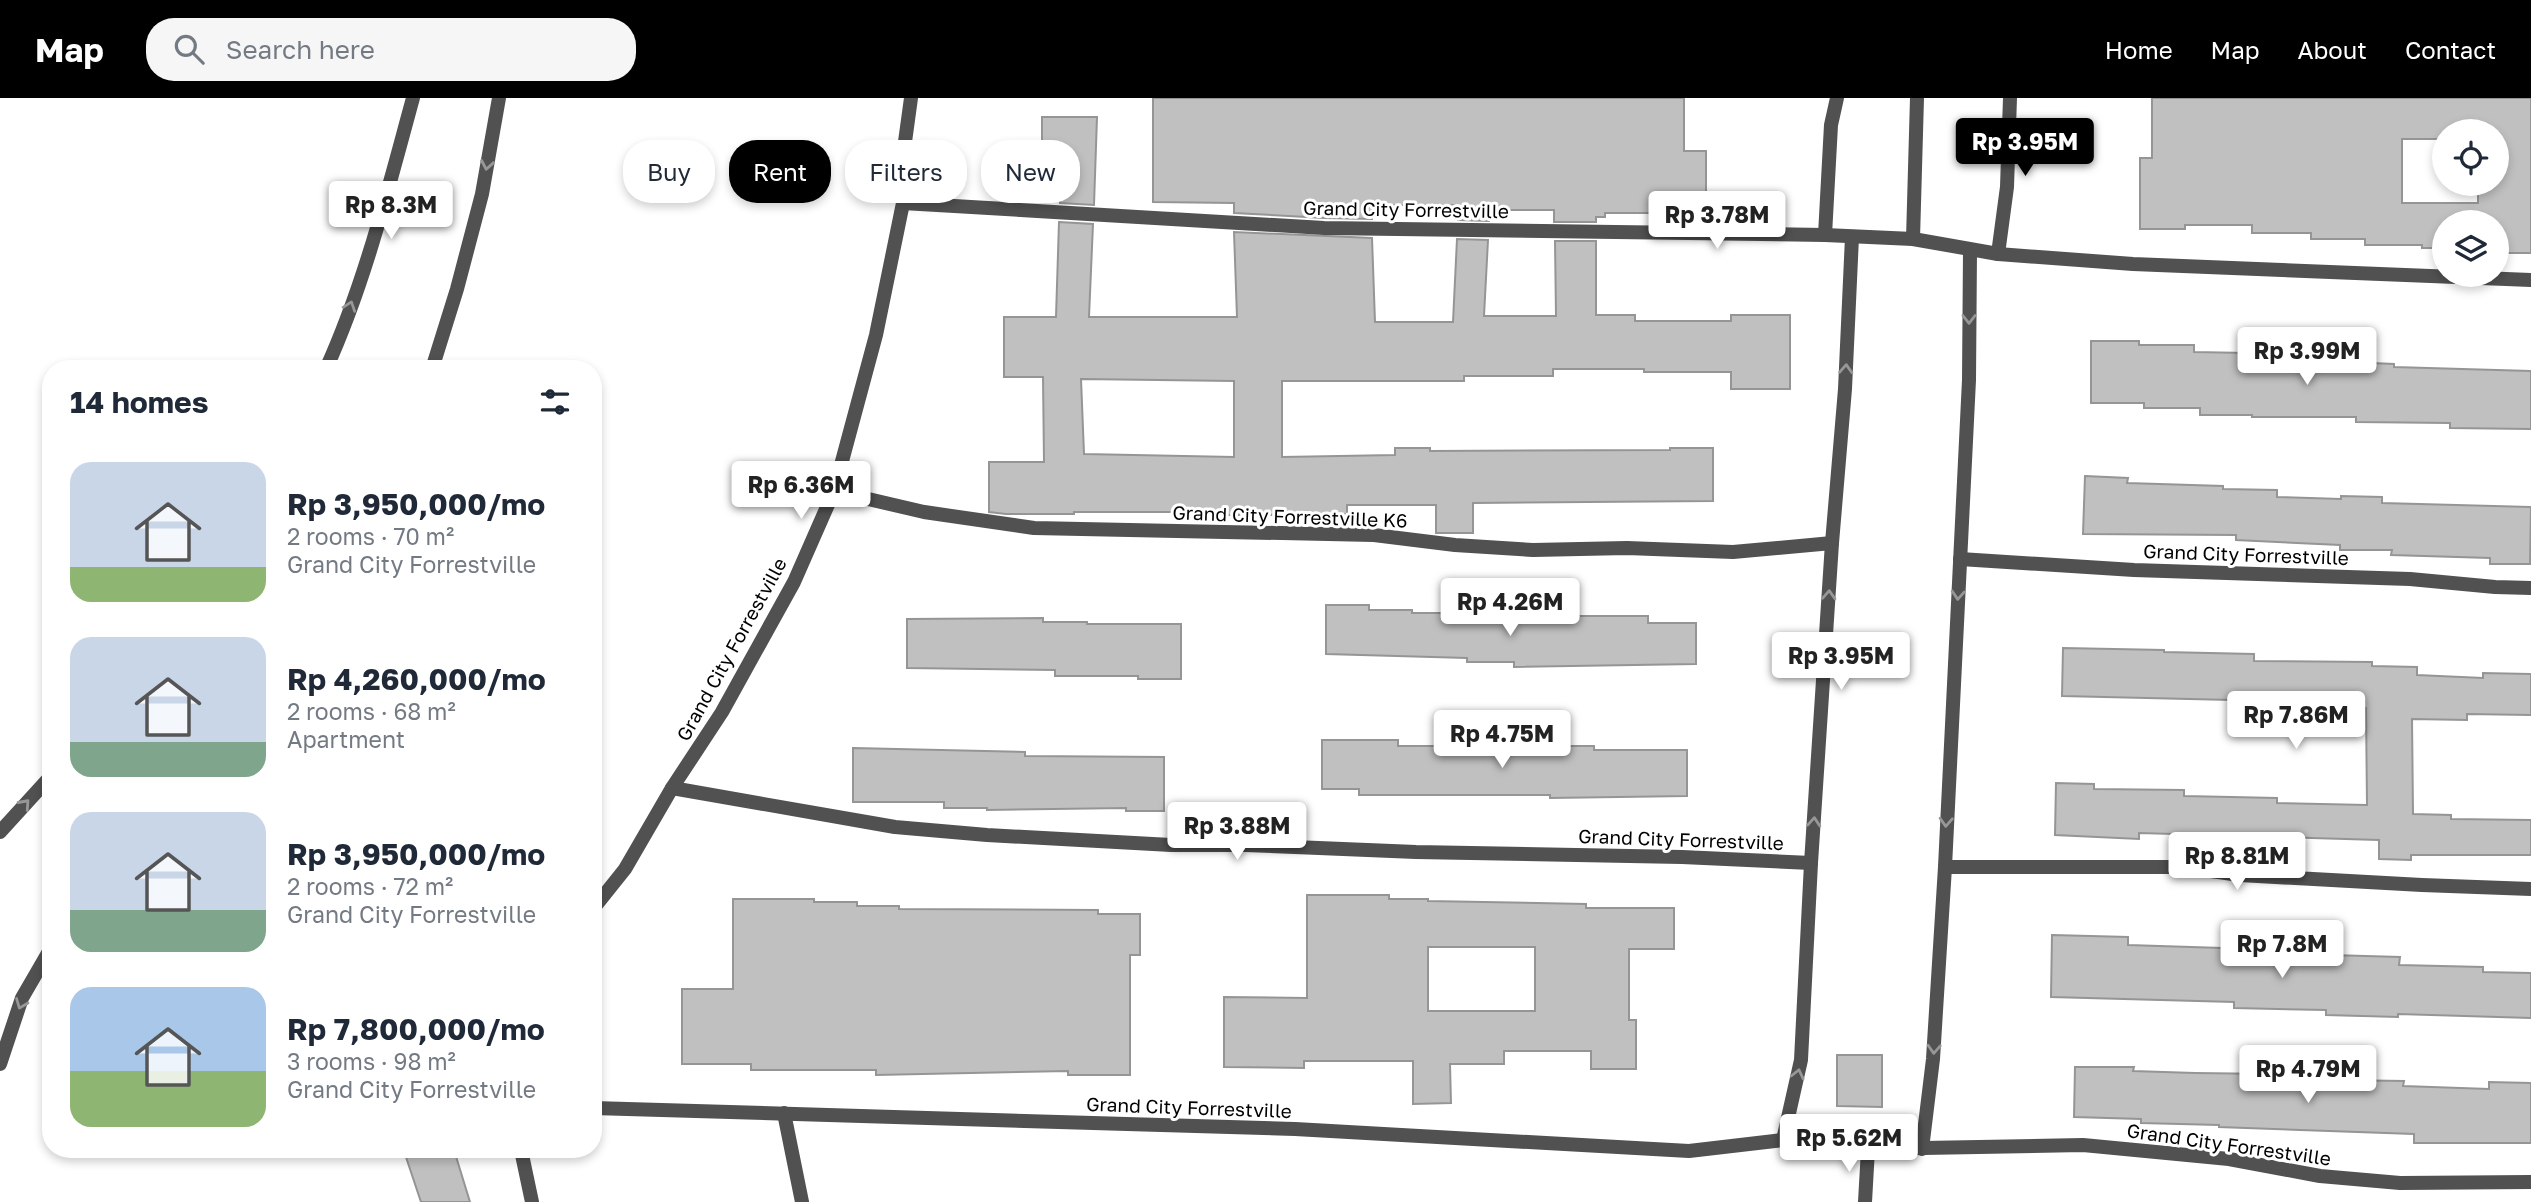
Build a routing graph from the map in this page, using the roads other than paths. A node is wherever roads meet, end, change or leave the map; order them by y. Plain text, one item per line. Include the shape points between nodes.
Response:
1 (413, 98) edge
2 (499, 98) edge
3 (911, 98) edge
4 (1837, 98) edge
5 (1917, 98) edge
6 (2010, 98) edge
7 (905, 140) edge
8 (903, 203) joint
9 (1825, 235) junction
10 (1852, 237) junction
11 (1913, 239) junction
12 (1970, 251) junction
13 (1998, 254) junction
14 (2531, 280) edge
15 (330, 360) edge
16 (435, 360) edge
17 (834, 491) junction
18 (1832, 543) junction
19 (1960, 559) junction
20 (2531, 588) edge
21 (42, 786) edge
22 (672, 788) junction
23 (0, 832) edge
24 (1811, 863) junction
25 (1945, 867) junction
26 (2531, 889) edge
27 (602, 898) edge
28 (42, 964) edge
29 (0, 1064) edge
30 (602, 1108) edge
31 (784, 1113) junction
32 (1783, 1140) junction
33 (1868, 1149) junction
34 (1922, 1149) junction
35 (523, 1158) edge
36 (2531, 1182) edge
37 (532, 1202) edge
38 (802, 1202) edge
39 (1865, 1202) edge

15 -> 1 street via 383,210
2 -> 16 street via 478,208
3 - 7 street, Grand City Forrestville
4 - 9 street via 1831,125
5 - 11 street
6 - 13 street via 2007,187
8 - 9 street, Grand City Forrestville via 1324,228
8 - 17 street, Grand City Forrestville via 876,335
9 - 10 street, Grand City Forrestville
10 - 11 street, Grand City Forrestville
18 -> 10 street, Grand City Forrestville via 1846,389
11 - 12 street, Grand City Forrestville
12 - 13 street, Grand City Forrestville
12 -> 19 street
13 - 14 street, Grand City Forrestville
17 - 18 street, Grand City Forrestville K6 via 924,512 1034,528 1374,535 1533,550 1733,552
17 - 22 street, Grand City Forrestville via 775,617 722,712
24 -> 18 street, Grand City Forrestville
19 - 20 street, Grand City Forrestville
19 -> 25 street
23 -> 21 street
22 - 24 street, Grand City Forrestville via 895,827 986,835 1171,845
22 - 27 street, Grand City Forrestville via 625,869
32 -> 24 street, Grand City Forrestville via 1801,1060
25 - 26 street via 2182,867
25 -> 34 street via 1933,1059
28 -> 29 street via 22,998
30 - 31 street, Grand City Forrestville
31 - 32 street, Grand City Forrestville via 1295,1129 1689,1151
31 - 38 street
32 - 33 street, Grand City Forrestville
33 - 34 street, Grand City Forrestville
33 - 39 street
34 - 36 street, Grand City Forrestville via 2083,1145 2229,1159 2320,1176 2386,1182
35 - 37 street

